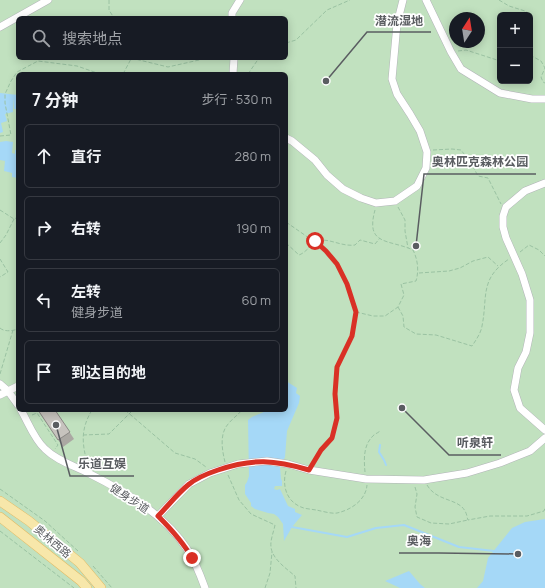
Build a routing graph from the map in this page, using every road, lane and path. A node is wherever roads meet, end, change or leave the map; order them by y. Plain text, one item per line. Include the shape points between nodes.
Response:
1 (48, 0) edge
2 (109, 0) edge
3 (240, 0) edge
4 (350, 0) edge
5 (403, 0) edge
6 (426, 0) edge
7 (499, 0) edge
8 (526, 12) edge
9 (20, 16) edge
10 (113, 16) edge
11 (232, 16) edge
12 (16, 18) edge
13 (0, 27) edge
14 (288, 42) edge
15 (451, 52) junction
16 (533, 57) edge
17 (130, 60) edge
18 (139, 60) edge
19 (199, 60) edge
20 (234, 60) edge
21 (258, 60) edge
22 (497, 60) edge
23 (17, 72) edge
24 (94, 72) edge
25 (125, 72) edge
26 (233, 72) edge
27 (249, 72) edge
28 (16, 74) edge
29 (545, 83) edge
30 (545, 99) edge
31 (0, 136) edge
32 (288, 139) edge
33 (427, 152) junction
34 (545, 184) edge
35 (395, 201) junction
36 (376, 203) junction
37 (506, 207) junction
38 (0, 210) edge
39 (14, 219) joint
40 (288, 223) edge
41 (381, 238) junction
42 (315, 241) junction
43 (0, 243) edge
44 (288, 245) edge
45 (408, 248) junction
46 (514, 256) junction
47 (545, 256) edge
48 (0, 259) edge
49 (498, 266) junction
50 (418, 273) junction
51 (0, 277) edge
52 (398, 307) junction
53 (356, 312) junction
54 (0, 328) edge
55 (16, 329) edge
56 (13, 330) junction
57 (0, 374) edge
58 (0, 384) edge
59 (16, 387) edge
60 (8, 391) junction
61 (0, 395) edge
62 (16, 402) edge
63 (22, 412) edge
64 (91, 412) edge
65 (130, 412) edge
66 (241, 412) edge
67 (128, 414) junction
68 (26, 418) junction
69 (545, 430) edge
70 (380, 431) dead end
71 (82, 435) junction
72 (545, 438) edge
73 (52, 455) junction
74 (286, 464) junction
75 (226, 467) junction
76 (309, 470) junction
77 (212, 472) junction
78 (90, 474) junction
79 (369, 479) junction
80 (411, 479) junction
81 (424, 480) junction
82 (0, 501) edge
83 (545, 508) edge
84 (158, 516) junction
85 (0, 517) edge
86 (468, 520) junction
87 (0, 531) edge
88 (272, 551) junction
89 (74, 588) edge
90 (87, 588) edge
91 (101, 588) edge
92 (205, 588) edge
93 (265, 588) edge
94 (296, 588) edge

1 - 9 street
2 - 10 path via 109,10
3 - 11 street
4 - 14 path via 327,10 296,40
5 - 33 street via 397,24 392,79 397,94 420,131
6 - 15 street
7 - 8 path
12 - 13 street
15 - 22 path via 466,50
15 - 30 street via 461,68 500,93
16 - 29 path via 541,61 545,68 542,77
17 - 25 path
18 - 19 path via 168,67
20 - 26 street
21 - 27 path
23 - 24 path via 38,61 76,66
28 - 31 path via 5,94 11,135
32 - 36 street via 315,160 343,189
33 - 35 street via 426,168 418,186
33 - 37 path via 461,150 478,176 488,178 500,204
34 - 37 street via 524,191
35 - 36 street
35 - 45 path via 405,220
36 - 41 path via 372,230
37 - 46 street via 503,227
38 - 39 path
39 - 43 path
40 - 42 path
41 - 42 path via 375,244 360,240 355,245 347,246 326,240
41 - 45 path
42 - 44 path via 306,252 299,255
42 - 53 path via 337,264
45 - 50 path via 413,250 416,256
46 - 47 path via 529,245
46 - 49 path
46 - 69 street via 530,300 530,333 526,352 518,368 514,390 520,408
48 - 51 path via 8,272
49 - 50 path via 488,257 449,271
49 - 52 path via 488,283 482,327 472,346 436,335 416,334 404,327 403,316
50 - 52 path via 416,281 401,284 404,295
52 - 53 path via 385,316
53 - 76 path via 352,336 337,367 337,418 332,438
54 - 56 path
55 - 56 path
56 - 57 path
58 - 60 street
59 - 60 street
60 - 61 street
60 - 62 street
63 - 68 street, 健身步道
64 - 71 path
65 - 67 path
66 - 75 path via 228,424 222,437
67 - 71 path via 109,434
67 - 77 path via 175,453 195,459
68 - 73 street, 健身步道 via 40,444
68 - 73 path via 37,413 58,445
70 - 79 path via 366,446 364,458
71 - 78 path
72 - 81 street via 530,451 500,463
73 - 78 street, 健身步道
74 - 75 street via 267,461
74 - 76 street
74 - 79 path via 284,477 287,494 292,503 301,507 336,513 351,508 362,499
75 - 77 street
75 - 88 path via 233,488 243,505 251,514 275,525
76 - 79 street
77 - 84 street via 189,484
78 - 84 street, 健身步道
79 - 80 street
80 - 81 street
80 - 86 path via 417,494 414,507 417,517 431,523 449,524
81 - 86 path via 431,492 454,502 465,511
82 - 91 main road, 奥林西路 via 80,563
83 - 86 path via 544,511 528,516 490,516
84 - 92 street, 健身步道 via 187,549 198,568
85 - 90 main road, 奥林西路
87 - 89 path
88 - 93 path via 270,573
88 - 94 path via 295,576

